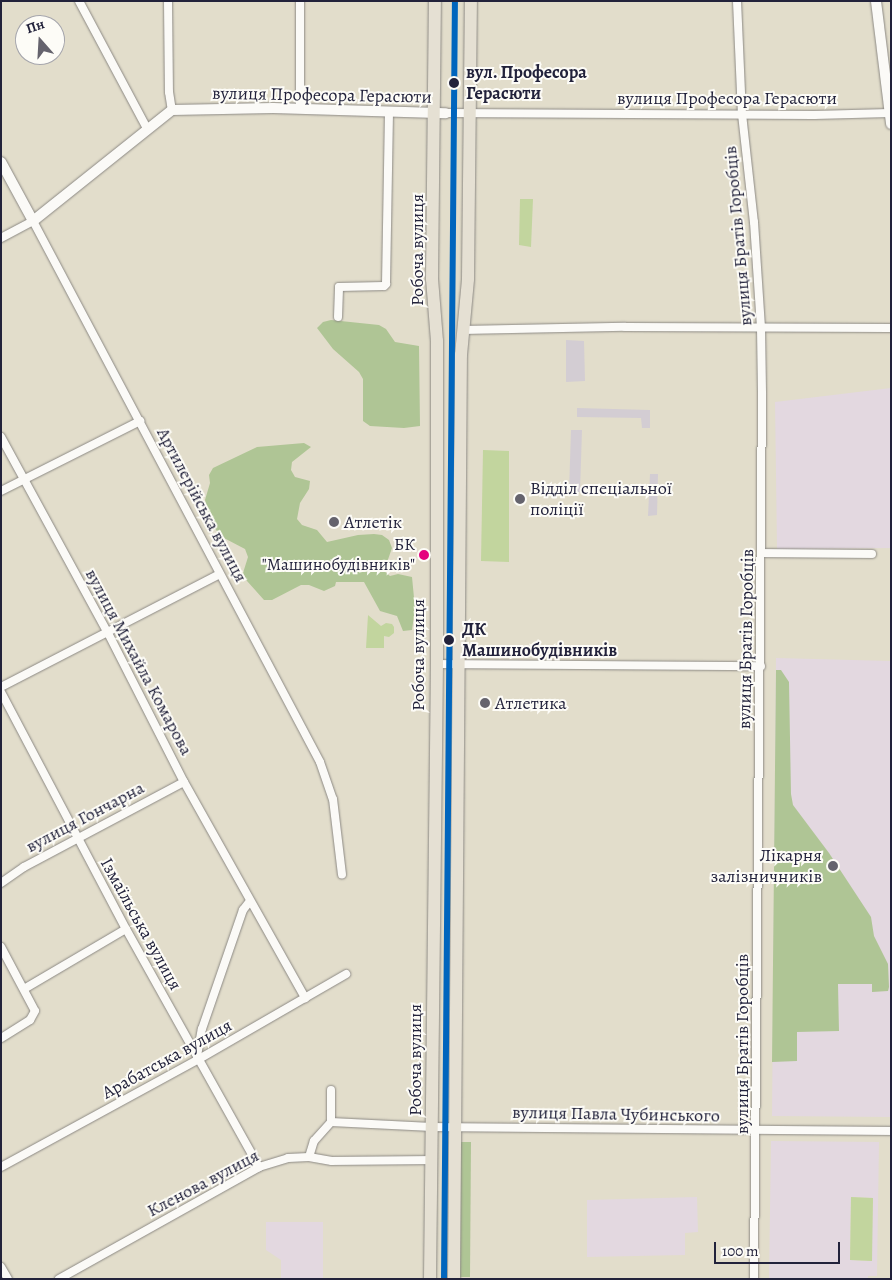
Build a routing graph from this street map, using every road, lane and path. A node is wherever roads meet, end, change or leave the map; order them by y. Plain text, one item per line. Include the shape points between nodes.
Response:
1 (80, 1) edge
2 (168, 1) edge
3 (300, 1) edge
4 (435, 1) edge
5 (471, 1) edge
6 (737, 1) edge
7 (876, 1) edge
8 (300, 109) junction
9 (172, 110) junction
10 (389, 112) junction
11 (441, 113) junction
12 (470, 113) junction
13 (890, 113) edge
14 (742, 114) junction
15 (891, 124) edge
16 (148, 130) junction
17 (1, 162) edge
18 (33, 220) junction
19 (1, 238) edge
20 (338, 318) dead end
21 (761, 328) junction
22 (891, 328) edge
23 (462, 330) junction
24 (140, 421) junction
25 (1, 437) edge
26 (24, 480) junction
27 (1, 491) edge
28 (762, 553) junction
29 (872, 554) dead end
30 (220, 574) junction
31 (108, 632) junction
32 (437, 664) junction
33 (459, 664) junction
34 (761, 666) junction
35 (1, 686) edge
36 (1, 692) edge
37 (184, 782) junction
38 (77, 839) junction
39 (342, 874) dead end
40 (1, 883) edge
41 (250, 901) junction
42 (126, 929) junction
43 (1, 947) edge
44 (346, 974) dead end
45 (24, 989) junction
46 (305, 998) junction
47 (1, 1038) edge
48 (198, 1058) junction
49 (331, 1090) dead end
50 (331, 1122) junction
51 (455, 1126) junction
52 (432, 1127) junction
53 (756, 1130) junction
54 (891, 1131) edge
55 (309, 1157) junction
56 (432, 1160) junction
57 (1, 1167) edge
58 (259, 1167) junction
59 (1, 1267) edge
60 (8, 1279) edge
61 (59, 1279) edge
62 (430, 1279) edge
63 (454, 1279) edge
64 (754, 1279) edge

1 - 16 street
2 - 9 street
3 - 8 street
4 - 11 main road, Робоча вулиця
5 - 12 main road
6 - 14 street, вулиця Братів Горобців
7 - 13 street
8 - 9 street, вулиця Професора Герасюти
8 - 10 street, вулиця Професора Герасюти
9 - 16 street
10 - 11 street, вулиця Професора Герасюти
10 - 20 street via 386,284 339,287
11 - 12 street, вулиця Професора Герасюти
11 - 32 main road, Робоча вулиця via 432,279 437,342
12 - 14 street, вулиця Професора Герасюти
12 - 23 main road via 468,278
13 - 14 street, вулиця Професора Герасюти
13 - 15 street
14 - 21 street, вулиця Братів Горобців
16 - 18 street
17 - 18 street, Артилерійська вулиця
18 - 19 street
18 - 24 street, Артилерійська вулиця
21 - 22 street
21 - 23 street
21 - 28 street, вулиця Братів Горобців
23 - 33 main road
24 - 26 street
24 - 30 street, Артилерійська вулиця
25 - 26 street, вулиця Михайла Комарова
26 - 27 street
26 - 31 street, вулиця Михайла Комарова
28 - 29 street
28 - 34 street, вулиця Братів Горобців
30 - 31 street
30 - 39 street, Артилерійська вулиця via 320,762 333,799
31 - 35 street
31 - 37 street, вулиця Михайла Комарова
32 - 33 street
32 - 52 main road, Робоча вулиця
33 - 34 street
33 - 51 main road
34 - 53 street, вулиця Братів Горобців
36 - 38 street, Ізмаїльська вулиця
37 - 38 street, вулиця Гончарна
37 - 41 street, вулиця Михайла Комарова
38 - 40 street, вулиця Гончарна
38 - 42 street, Ізмаїльська вулиця
41 - 46 street, вулиця Михайла Комарова
41 - 48 street via 243,910 202,1029
42 - 45 street
42 - 48 street, Ізмаїльська вулиця
43 - 45 street
44 - 46 street, Арабатська вулиця
45 - 47 street via 35,1011 30,1020
46 - 48 street, Арабатська вулиця
48 - 57 street, Арабатська вулиця
48 - 58 street, Ізмаїльська вулиця
49 - 50 street
50 - 52 street, вулиця Павла Чубинського
50 - 55 street via 314,1141
51 - 52 street, вулиця Павла Чубинського
51 - 53 street, вулиця Павла Чубинського
51 - 63 main road
52 - 56 main road, Робоча вулиця
53 - 54 street, вулиця Павла Чубинського
53 - 64 street, вулиця Братів Горобців
55 - 56 street, Кленова вулиця via 332,1162
55 - 58 street, Кленова вулиця via 288,1158
56 - 62 main road, Робоча вулиця
58 - 61 street, Кленова вулиця
59 - 60 street

